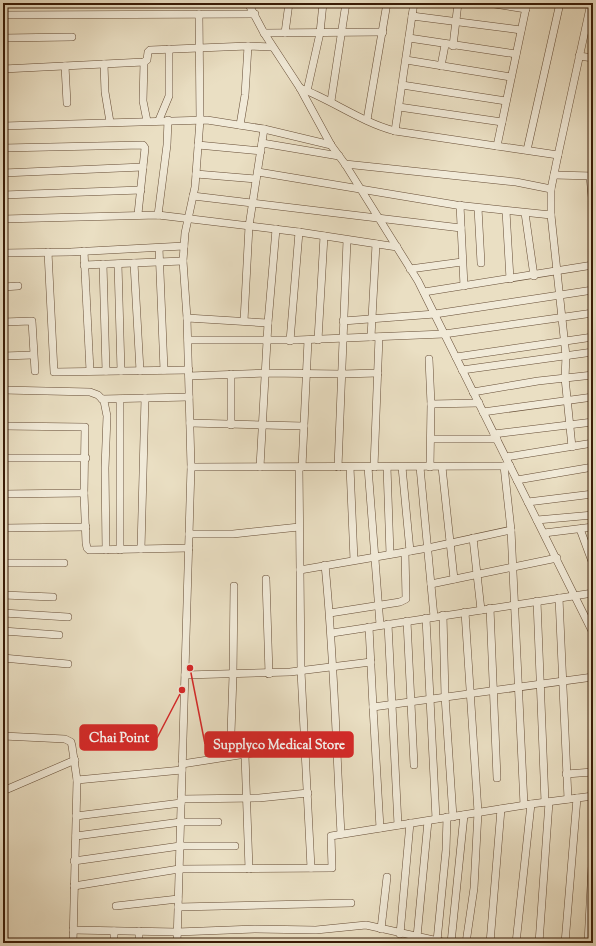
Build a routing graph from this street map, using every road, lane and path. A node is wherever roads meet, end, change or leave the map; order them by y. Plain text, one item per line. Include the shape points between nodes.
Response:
1 (248, 3) edge
2 (289, 3) edge
3 (323, 3) edge
4 (346, 3) edge
5 (387, 3) edge
6 (414, 3) edge
7 (458, 3) edge
8 (488, 3) edge
9 (560, 3) edge
10 (591, 3) edge
11 (526, 6) edge
12 (199, 14) junction
13 (255, 14) junction
14 (3, 15) edge
15 (412, 16) junction
16 (456, 21) junction
17 (521, 30) junction
18 (383, 32) junction
19 (264, 33) junction
20 (285, 33) junction
21 (320, 33) junction
22 (341, 33) junction
23 (72, 37) dead end
24 (3, 38) edge
25 (409, 38) junction
26 (445, 44) junction
27 (248, 46) junction
28 (454, 46) junction
29 (272, 47) junction
30 (199, 48) junction
31 (169, 49) junction
32 (516, 54) junction
33 (579, 56) junction
34 (593, 58) edge
35 (406, 60) junction
36 (144, 62) junction
37 (104, 64) junction
38 (65, 66) junction
39 (441, 66) junction
40 (3, 69) edge
41 (511, 77) junction
42 (402, 85) junction
43 (300, 88) junction
44 (307, 91) junction
45 (331, 101) junction
46 (506, 101) junction
47 (67, 102) dead end
48 (399, 107) junction
49 (159, 120) junction
50 (168, 120) junction
51 (200, 120) junction
52 (367, 120) junction
53 (147, 121) junction
54 (110, 122) junction
55 (502, 122) junction
56 (240, 125) junction
57 (3, 126) edge
58 (264, 129) junction
59 (395, 131) junction
60 (262, 143) junction
61 (198, 145) junction
62 (331, 145) junction
63 (498, 146) junction
64 (3, 148) edge
65 (526, 150) junction
66 (261, 151) junction
67 (558, 155) junction
68 (339, 156) junction
69 (345, 164) junction
70 (143, 167) junction
71 (3, 173) edge
72 (196, 174) junction
73 (554, 175) junction
74 (257, 176) junction
75 (592, 176) edge
76 (551, 189) junction
77 (141, 190) junction
78 (362, 190) junction
79 (3, 195) edge
80 (193, 196) junction
81 (253, 204) junction
82 (460, 206) junction
83 (478, 208) junction
84 (593, 208) edge
85 (506, 211) junction
86 (138, 214) junction
87 (525, 214) junction
88 (158, 215) junction
89 (551, 215) junction
90 (188, 218) junction
91 (3, 219) edge
92 (379, 219) junction
93 (250, 226) junction
94 (461, 228) junction
95 (276, 229) junction
96 (299, 232) junction
97 (324, 236) junction
98 (347, 240) junction
99 (376, 244) junction
100 (184, 246) junction
101 (397, 247) junction
102 (159, 248) junction
103 (84, 251) junction
104 (48, 252) junction
105 (3, 253) edge
106 (183, 261) junction
107 (160, 262) junction
108 (462, 262) junction
109 (134, 263) junction
110 (481, 263) dead end
111 (103, 264) junction
112 (118, 264) junction
113 (84, 265) junction
114 (593, 265) edge
115 (410, 268) junction
116 (556, 272) junction
117 (534, 276) junction
118 (510, 279) junction
119 (18, 286) dead end
120 (464, 286) junction
121 (3, 287) edge
122 (593, 290) edge
123 (424, 292) junction
124 (558, 295) junction
125 (593, 313) edge
126 (435, 314) junction
127 (187, 318) junction
128 (561, 318) junction
129 (372, 319) junction
130 (244, 321) junction
131 (343, 321) junction
132 (3, 322) edge
133 (268, 323) junction
134 (444, 334) junction
135 (371, 337) junction
136 (379, 337) junction
137 (593, 337) edge
138 (342, 339) junction
139 (188, 340) junction
140 (290, 340) junction
141 (308, 340) junction
142 (318, 340) junction
143 (268, 341) junction
144 (563, 341) junction
145 (593, 352) edge
146 (33, 355) junction
147 (3, 356) edge
148 (566, 356) junction
149 (456, 357) junction
150 (428, 358) dead end
151 (164, 370) junction
152 (462, 370) junction
153 (35, 371) dead end
154 (90, 371) junction
155 (106, 371) junction
156 (121, 371) junction
157 (140, 371) junction
158 (189, 373) junction
159 (266, 373) junction
160 (378, 373) junction
161 (230, 374) junction
162 (307, 374) junction
163 (342, 374) junction
164 (593, 375) edge
165 (564, 378) junction
166 (3, 390) edge
167 (473, 392) junction
168 (189, 397) junction
169 (593, 397) edge
170 (145, 398) junction
171 (120, 399) junction
172 (102, 400) junction
173 (567, 401) junction
174 (479, 403) junction
175 (431, 404) junction
176 (483, 412) junction
177 (593, 422) edge
178 (190, 423) junction
179 (570, 424) junction
180 (231, 425) junction
181 (3, 426) edge
182 (263, 426) junction
183 (304, 426) junction
184 (495, 437) junction
185 (431, 440) junction
186 (593, 443) edge
187 (572, 446) junction
188 (506, 457) junction
189 (3, 458) edge
190 (86, 458) junction
191 (442, 466) junction
192 (507, 466) junction
193 (260, 467) junction
194 (301, 467) junction
195 (338, 467) junction
196 (350, 467) junction
197 (371, 467) junction
198 (387, 467) junction
199 (402, 467) junction
200 (420, 467) junction
201 (430, 467) junction
202 (593, 467) edge
203 (191, 468) junction
204 (517, 480) junction
205 (84, 493) junction
206 (3, 494) edge
207 (593, 494) edge
208 (528, 502) junction
209 (593, 515) edge
210 (537, 520) junction
211 (86, 527) junction
212 (299, 527) junction
213 (593, 527) edge
214 (3, 528) edge
215 (580, 529) junction
216 (511, 530) junction
217 (544, 533) junction
218 (189, 534) junction
219 (473, 538) junction
220 (449, 543) junction
221 (189, 548) junction
222 (428, 548) junction
223 (106, 550) junction
224 (120, 550) junction
225 (141, 550) junction
226 (408, 551) junction
227 (390, 554) junction
228 (373, 557) junction
229 (557, 558) junction
230 (354, 560) junction
231 (592, 560) edge
232 (3, 563) edge
233 (64, 563) dead end
234 (325, 564) junction
235 (513, 567) junction
236 (300, 570) junction
237 (477, 575) junction
238 (266, 579) dead end
239 (454, 579) junction
240 (431, 584) junction
241 (234, 586) dead end
242 (593, 593) edge
243 (3, 595) edge
244 (576, 596) junction
245 (53, 597) dead end
246 (558, 598) junction
247 (537, 601) junction
248 (378, 605) junction
249 (514, 605) junction
250 (490, 608) junction
251 (481, 610) junction
252 (465, 612) junction
253 (3, 613) edge
254 (330, 613) junction
255 (443, 615) junction
256 (68, 617) dead end
257 (434, 617) junction
258 (426, 618) junction
259 (407, 621) junction
260 (384, 624) junction
261 (369, 627) junction
262 (3, 631) edge
263 (332, 633) junction
264 (593, 633) edge
265 (59, 635) dead end
266 (3, 658) edge
267 (370, 662) junction
268 (68, 664) dead end
269 (334, 667) junction
270 (301, 671) junction
271 (233, 674) junction
272 (269, 674) junction
273 (185, 675) junction
274 (593, 677) edge
275 (564, 681) junction
276 (540, 684) junction
277 (517, 687) junction
278 (492, 690) junction
279 (470, 693) junction
280 (446, 696) junction
281 (430, 698) junction
282 (411, 700) junction
283 (391, 704) junction
284 (373, 707) junction
285 (231, 733) dead end
286 (3, 736) edge
287 (305, 745) junction
288 (245, 755) junction
289 (75, 760) junction
290 (414, 765) dead end
291 (182, 767) junction
292 (593, 772) edge
293 (566, 774) junction
294 (497, 778) dead end
295 (77, 780) junction
296 (3, 791) edge
297 (308, 793) junction
298 (593, 796) edge
299 (577, 798) junction
300 (246, 799) junction
301 (568, 799) junction
302 (181, 801) junction
303 (547, 802) junction
304 (527, 804) junction
305 (501, 809) junction
306 (478, 812) junction
307 (464, 815) junction
308 (76, 816) junction
309 (450, 817) junction
310 (436, 819) junction
311 (428, 821) junction
312 (181, 822) junction
313 (218, 822) dead end
314 (410, 824) junction
315 (398, 825) junction
316 (380, 828) junction
317 (341, 834) junction
318 (76, 836) junction
319 (180, 846) junction
320 (236, 846) dead end
321 (593, 847) edge
322 (74, 861) junction
323 (311, 868) junction
324 (179, 869) junction
325 (249, 869) junction
326 (387, 877) dead end
327 (74, 886) junction
328 (178, 899) junction
329 (351, 903) dead end
330 (116, 906) dead end
331 (178, 907) junction
332 (381, 929) junction
333 (73, 930) junction
334 (114, 931) junction
335 (139, 931) junction
336 (178, 932) junction
337 (400, 934) junction
338 (417, 937) junction
339 (437, 941) junction
340 (73, 943) edge
341 (114, 943) edge
342 (139, 943) edge
343 (177, 943) edge
344 (447, 943) edge
345 (451, 943) edge
346 (466, 943) edge
347 (490, 943) edge
348 (516, 943) edge
349 (540, 943) edge
350 (565, 943) edge
351 (588, 943) edge

1 - 13 street
2 - 20 street
3 - 21 street
4 - 22 street
5 - 18 street
6 - 15 street
7 - 16 street
8 - 11 street
9 - 65 street
10 - 33 street
11 - 17 street
12 - 13 street
12 - 14 street
12 - 30 street
13 - 19 street
15 - 16 street
15 - 25 street
16 - 17 street
16 - 28 street
17 - 32 street
18 - 22 street
18 - 52 street
19 - 20 street
19 - 29 street
20 - 21 street
21 - 22 street
21 - 44 street
22 - 45 street
23 - 24 street
25 - 26 street
25 - 35 street
26 - 28 street
26 - 39 street
27 - 29 street
27 - 30 street
27 - 56 street
28 - 32 street
29 - 43 street
30 - 31 street
30 - 51 street
31 - 36 street via 148,52 147,60
31 - 49 street via 169,96
32 - 41 street
33 - 34 street
33 - 67 street
35 - 39 street
35 - 42 street
36 - 37 street
36 - 53 street via 143,101
37 - 38 street
37 - 54 street
38 - 40 street
38 - 47 street
39 - 41 street
41 - 46 street
42 - 46 street
42 - 48 street
43 - 44 street
43 - 62 street
44 - 45 street
45 - 52 street
46 - 55 street
48 - 55 street
48 - 59 street
49 - 50 street
49 - 53 street
50 - 51 street
50 - 88 street
51 - 56 street
51 - 61 street
52 - 59 street
53 - 54 street
54 - 57 street
55 - 63 street
56 - 58 street
58 - 60 street
58 - 62 street
59 - 63 street
60 - 66 street
60 - 68 street
61 - 66 street
61 - 72 street
62 - 68 street
63 - 65 street
64 - 70 street via 141,144 145,146
65 - 67 street
66 - 74 street
67 - 73 street
68 - 69 street
69 - 76 street via 516,182
69 - 78 street
70 - 71 street
70 - 77 street
72 - 74 street
72 - 80 street
73 - 75 street
73 - 76 street
74 - 78 street
74 - 81 street
75 - 84 street
76 - 89 street
77 - 79 street
77 - 86 street
78 - 82 street
78 - 92 street
80 - 81 street
80 - 90 street
81 - 92 street
81 - 93 street
82 - 83 street
82 - 94 street
83 - 85 street
83 - 110 street
85 - 87 street
85 - 118 street
86 - 88 street
86 - 91 street
87 - 89 street
87 - 117 street
88 - 90 street
89 - 116 street
90 - 93 street
90 - 100 street
92 - 94 street
92 - 101 street
93 - 95 street
93 - 130 street
94 - 108 street
95 - 96 street
95 - 133 street
96 - 97 street
96 - 140 street
97 - 98 street
97 - 142 street
98 - 99 street
98 - 131 street
99 - 101 street
99 - 129 street
100 - 102 street
100 - 106 street
101 - 115 street
102 - 103 street
102 - 107 street
103 - 104 street
103 - 113 street
104 - 105 street
104 - 154 street via 54,372
106 - 107 street
106 - 127 street
107 - 109 street
107 - 151 street
108 - 115 street
108 - 120 street
109 - 112 street
109 - 157 street
111 - 112 street
111 - 113 street
111 - 155 street
112 - 156 street
113 - 154 street
114 - 116 street
115 - 123 street
116 - 117 street
116 - 124 street
117 - 118 street
118 - 120 street
119 - 121 street
120 - 123 street
122 - 124 street
123 - 126 street
124 - 126 street
124 - 128 street
125 - 128 street
126 - 129 street
126 - 134 street
127 - 130 street
127 - 139 street
128 - 134 street
128 - 144 street
129 - 131 street
129 - 135 street
130 - 133 street
131 - 138 street
132 - 146 street via 32,321
133 - 143 street
134 - 136 street
134 - 149 street
135 - 136 street
135 - 138 street
136 - 160 street
137 - 144 street
138 - 142 street
138 - 163 street
139 - 143 street
139 - 158 street
140 - 141 street
140 - 143 street
141 - 142 street
141 - 162 street
143 - 159 street
144 - 148 street
144 - 149 street
145 - 148 street
146 - 147 street
146 - 153 street
148 - 152 street
148 - 165 street
149 - 152 street
150 - 175 street
151 - 157 street
151 - 158 street
152 - 167 street
154 - 155 street
155 - 156 street
156 - 157 street
158 - 161 street
158 - 168 street
159 - 161 street
159 - 162 street
159 - 182 street
160 - 163 street
160 - 197 street
161 - 180 street
162 - 163 street
162 - 183 street
163 - 195 street
164 - 165 street
165 - 167 street
165 - 173 street
166 - 172 street via 90,392
167 - 174 street
168 - 170 street
168 - 178 street
169 - 173 street
170 - 171 street
170 - 225 street
171 - 172 street
171 - 224 street
172 - 223 street via 107,416
173 - 176 street
173 - 179 street
174 - 175 street
174 - 176 street
175 - 185 street
176 - 184 street
177 - 179 street
178 - 180 street
178 - 203 street
179 - 184 street
179 - 187 street
180 - 182 street
181 - 190 street via 85,427
182 - 183 street
182 - 193 street
183 - 194 street
184 - 185 street
184 - 188 street
185 - 201 street
186 - 187 street
187 - 188 street
188 - 192 street
189 - 190 street
190 - 205 street
191 - 192 street
191 - 201 street
191 - 220 street
192 - 204 street
192 - 216 street
193 - 194 street
193 - 203 street
194 - 195 street
194 - 212 street
195 - 196 street
196 - 197 street
196 - 230 street
197 - 198 street
197 - 228 street
198 - 199 street
198 - 227 street
199 - 200 street
199 - 226 street
200 - 201 street
200 - 222 street
202 - 204 street
203 - 218 street
204 - 208 street
205 - 206 street
205 - 211 street
207 - 208 street
208 - 210 street
209 - 210 street
210 - 217 street
211 - 214 street
211 - 223 street via 87,548
212 - 218 street via 233,534
212 - 236 street
213 - 215 street
215 - 217 street
215 - 231 street
216 - 219 street
216 - 235 street
217 - 229 street
218 - 221 street
219 - 220 street
219 - 237 street
220 - 222 street
220 - 239 street
221 - 225 street
221 - 273 street
222 - 226 street
222 - 240 street
223 - 224 street
224 - 225 street
226 - 227 street
226 - 248 street via 406,599
227 - 228 street
228 - 230 street
228 - 248 street
229 - 235 street
229 - 244 street
230 - 234 street
232 - 233 street
234 - 236 street
234 - 254 street
235 - 237 street
235 - 249 street
236 - 270 street
237 - 239 street
237 - 251 street
238 - 272 street
239 - 240 street
240 - 257 street
241 - 271 street
242 - 244 street
243 - 245 street
244 - 246 street
244 - 264 street
246 - 247 street
246 - 275 street
247 - 249 street
247 - 276 street
248 - 254 street
248 - 260 street
249 - 250 street
249 - 277 street
250 - 251 street
250 - 278 street
251 - 252 street
252 - 255 street
252 - 279 street
253 - 256 street
254 - 263 street
255 - 257 street
255 - 280 street
257 - 258 street
258 - 259 street
258 - 281 street
259 - 260 street
259 - 282 street
260 - 261 street
260 - 283 street
261 - 263 street
261 - 267 street
262 - 265 street
263 - 269 street
266 - 268 street
267 - 269 street
267 - 284 street
269 - 270 street
269 - 317 street
270 - 272 street
270 - 287 street
271 - 272 street
271 - 273 street
271 - 285 street
273 - 291 street
274 - 275 street
275 - 276 street
275 - 293 street
276 - 277 street
276 - 303 street
277 - 278 street
277 - 304 street
278 - 279 street
278 - 294 street
279 - 280 street
279 - 306 street
280 - 281 street
280 - 309 street
281 - 282 street
281 - 310 street
282 - 283 street
282 - 290 street
283 - 284 street
283 - 315 street
284 - 316 street
286 - 289 street via 69,740
287 - 288 street
287 - 297 street
288 - 291 street
288 - 300 street
289 - 295 street
289 - 296 street
291 - 295 street
291 - 302 street
292 - 293 street
293 - 301 street
295 - 308 street
297 - 300 street
297 - 323 street
298 - 299 street
299 - 301 street
299 - 350 street
300 - 302 street
300 - 325 street
301 - 303 street
302 - 308 street
302 - 312 street
303 - 304 street
303 - 349 street
304 - 305 street
304 - 348 street
305 - 306 street
305 - 347 street
306 - 307 street
306 - 346 street via 474,888
307 - 309 street
307 - 345 street
308 - 318 street
309 - 310 street
309 - 339 street
310 - 311 street
311 - 314 street
311 - 338 street
312 - 313 street
312 - 318 street
312 - 319 street
314 - 315 street
314 - 337 street
315 - 316 street
316 - 317 street
317 - 323 street via 331,836 332,868
318 - 322 street
319 - 320 street
319 - 322 street
319 - 324 street
321 - 351 street
322 - 327 street
323 - 325 street
324 - 325 street
324 - 327 street
324 - 328 street
326 - 332 street
327 - 333 street
328 - 330 street
328 - 331 street
329 - 331 street
331 - 336 street
332 - 336 street via 366,925 316,930
332 - 337 street
333 - 334 street
333 - 340 street
334 - 335 street
334 - 341 street
335 - 336 street
335 - 342 street
336 - 343 street
337 - 338 street
338 - 339 street
339 - 344 street

